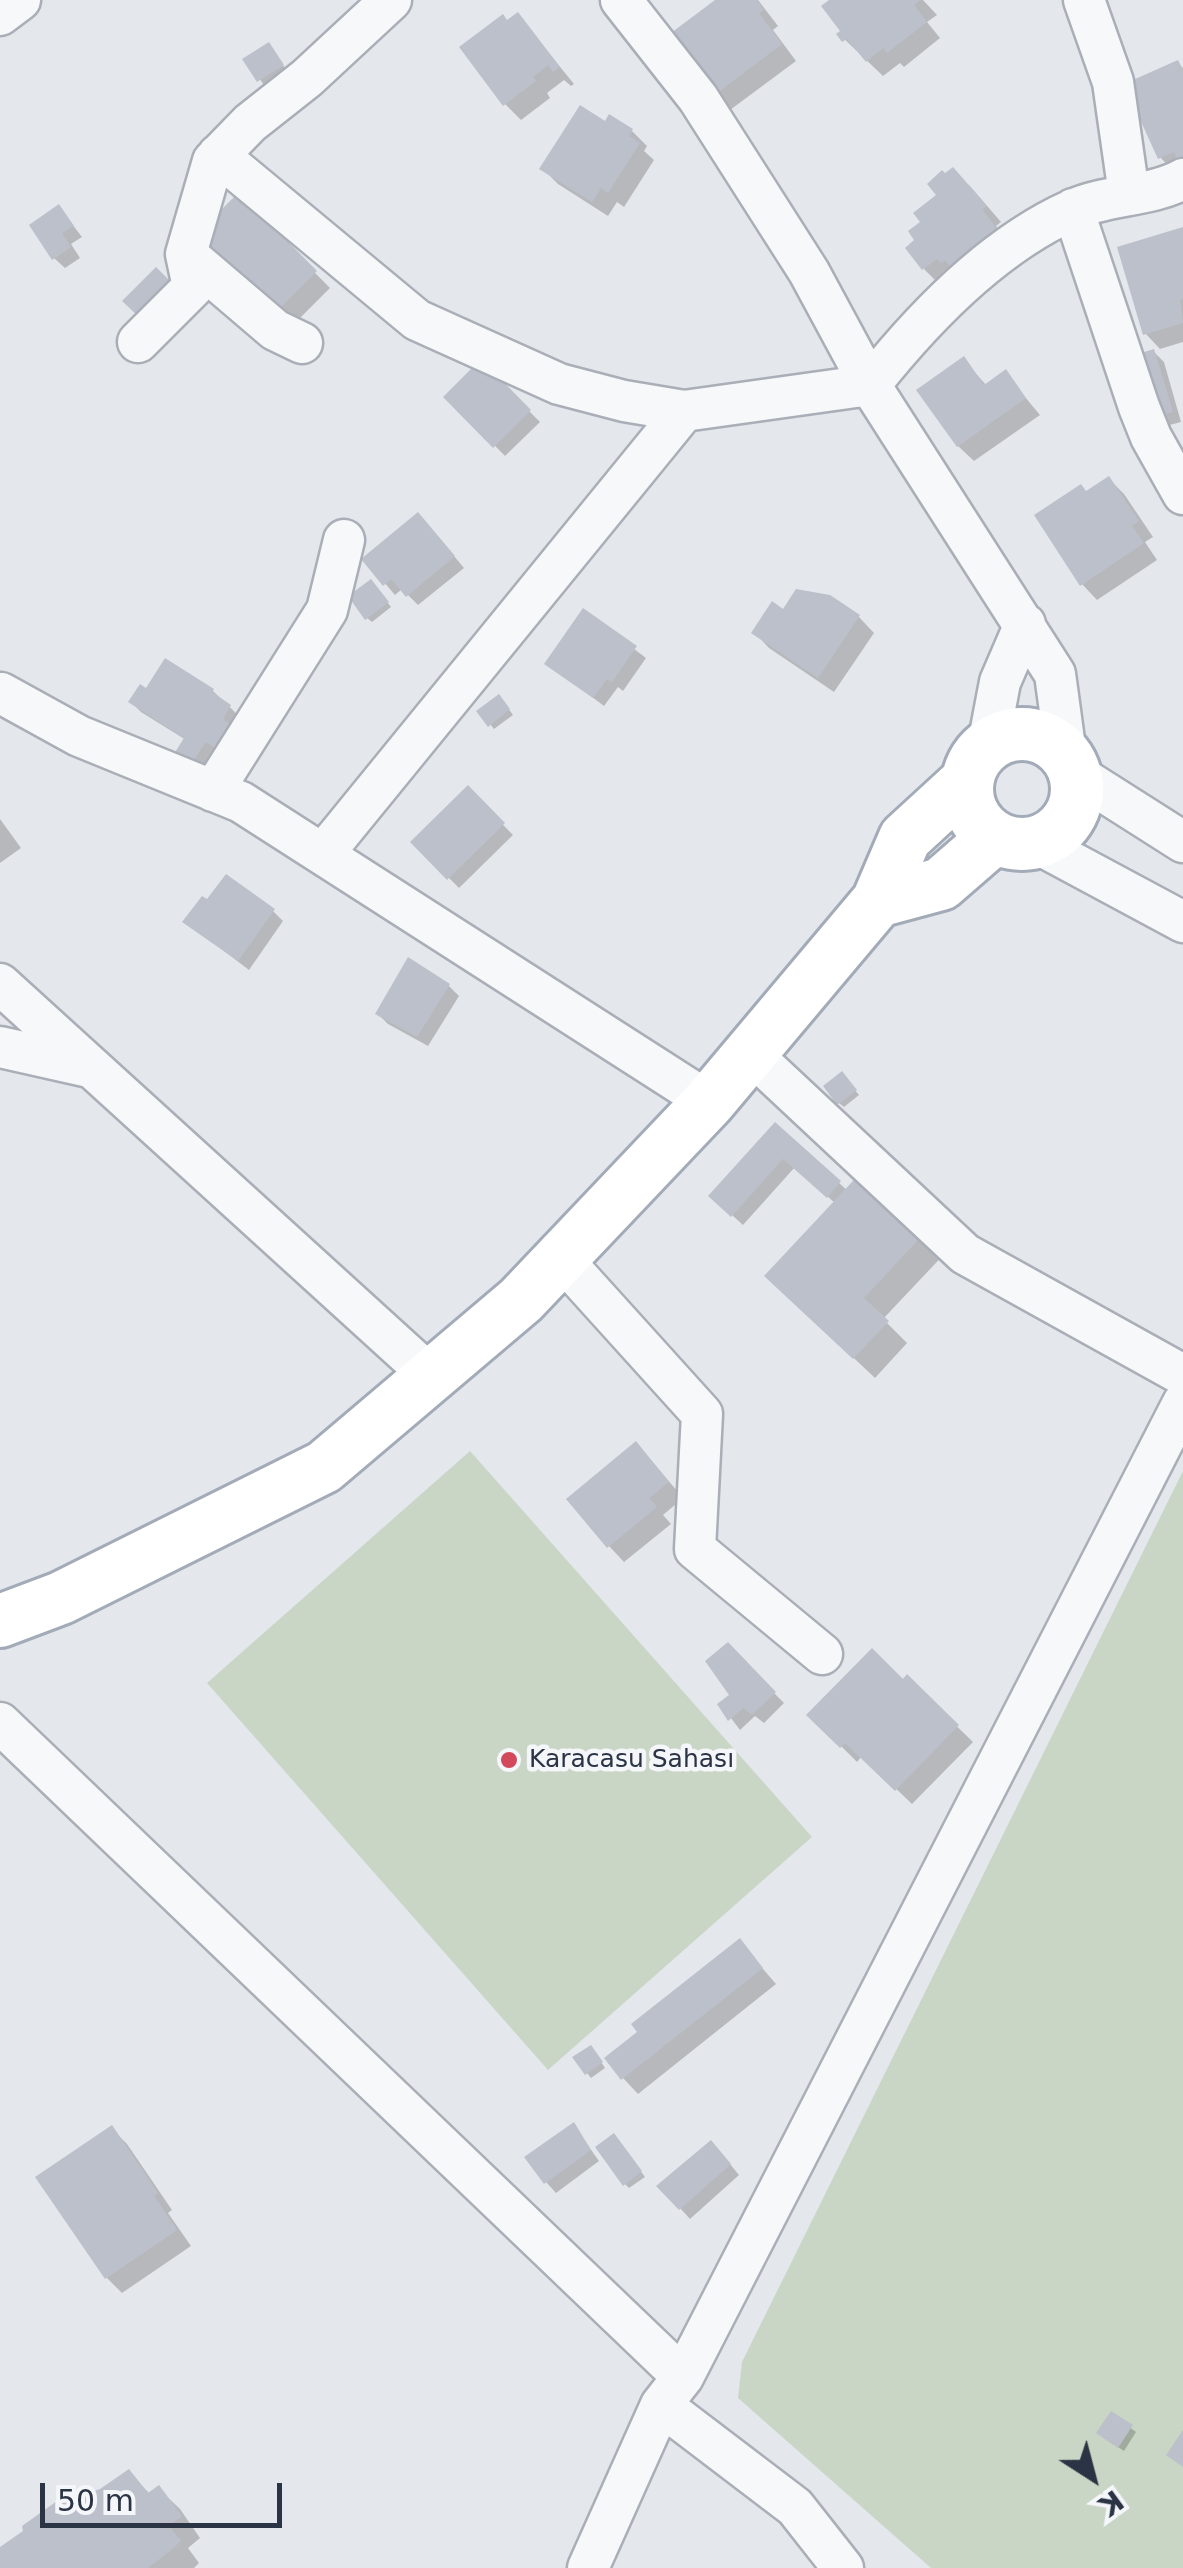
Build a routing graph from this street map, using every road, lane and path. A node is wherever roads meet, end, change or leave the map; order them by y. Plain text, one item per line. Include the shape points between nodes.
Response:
1 (20, 0) edge
2 (391, 0) edge
3 (1084, 0) edge
4 (635, 5) edge
5 (0, 15) edge
6 (218, 155) junction
7 (1183, 179) edge
8 (1129, 194) junction
9 (1073, 209) junction
10 (186, 254) junction
11 (138, 342) dead end
12 (302, 342) dead end
13 (870, 384) junction
14 (684, 411) junction
15 (1183, 494) edge
16 (344, 540) dead end
17 (1025, 624) junction
18 (2, 693) edge
19 (977, 764) junction
20 (1071, 765) junction
21 (213, 791) junction
22 (1015, 840) junction
23 (1183, 842) edge
24 (323, 854) junction
25 (878, 900) junction
26 (1183, 922) edge
27 (0, 984) edge
28 (0, 1047) edge
29 (749, 1052) junction
30 (93, 1068) junction
31 (709, 1102) junction
32 (561, 1258) junction
33 (1183, 1375) edge
34 (432, 1376) junction
35 (1183, 1403) edge
36 (0, 1621) edge
37 (822, 1654) dead end
38 (0, 1723) edge
39 (672, 2391) junction
40 (588, 2568) edge
41 (843, 2568) edge

1 - 5 street
2 - 6 street
3 - 8 street via 1113,82
4 - 13 street via 809,272
6 - 10 street
6 - 14 street via 417,320 560,384
7 - 8 street
8 - 9 street
9 - 13 street via 998,254 960,286
9 - 15 street via 1139,407
10 - 11 street via 193,287
10 - 12 street via 275,330
13 - 14 street
13 - 17 street
14 - 24 street
16 - 21 street via 327,610
17 - 19 street
17 - 20 street via 1055,674
18 - 21 street via 78,736
19 - 20 main road via 1007,736 1029,734 1049,740
19 - 22 main road via 968,804 977,823
19 - 25 main road via 905,838
20 - 22 main road via 1077,796 1070,817 1056,833
20 - 23 street
21 - 24 street
22 - 25 main road via 940,884
22 - 26 street
24 - 31 street
25 - 29 main road
27 - 30 street
28 - 30 street
29 - 31 main road
29 - 33 street via 964,1254
30 - 34 street
31 - 32 main road
32 - 34 main road
32 - 37 street via 702,1414 695,1549
34 - 36 main road via 324,1467 61,1598
35 - 39 street
38 - 39 street
39 - 40 street
39 - 41 street via 795,2507

